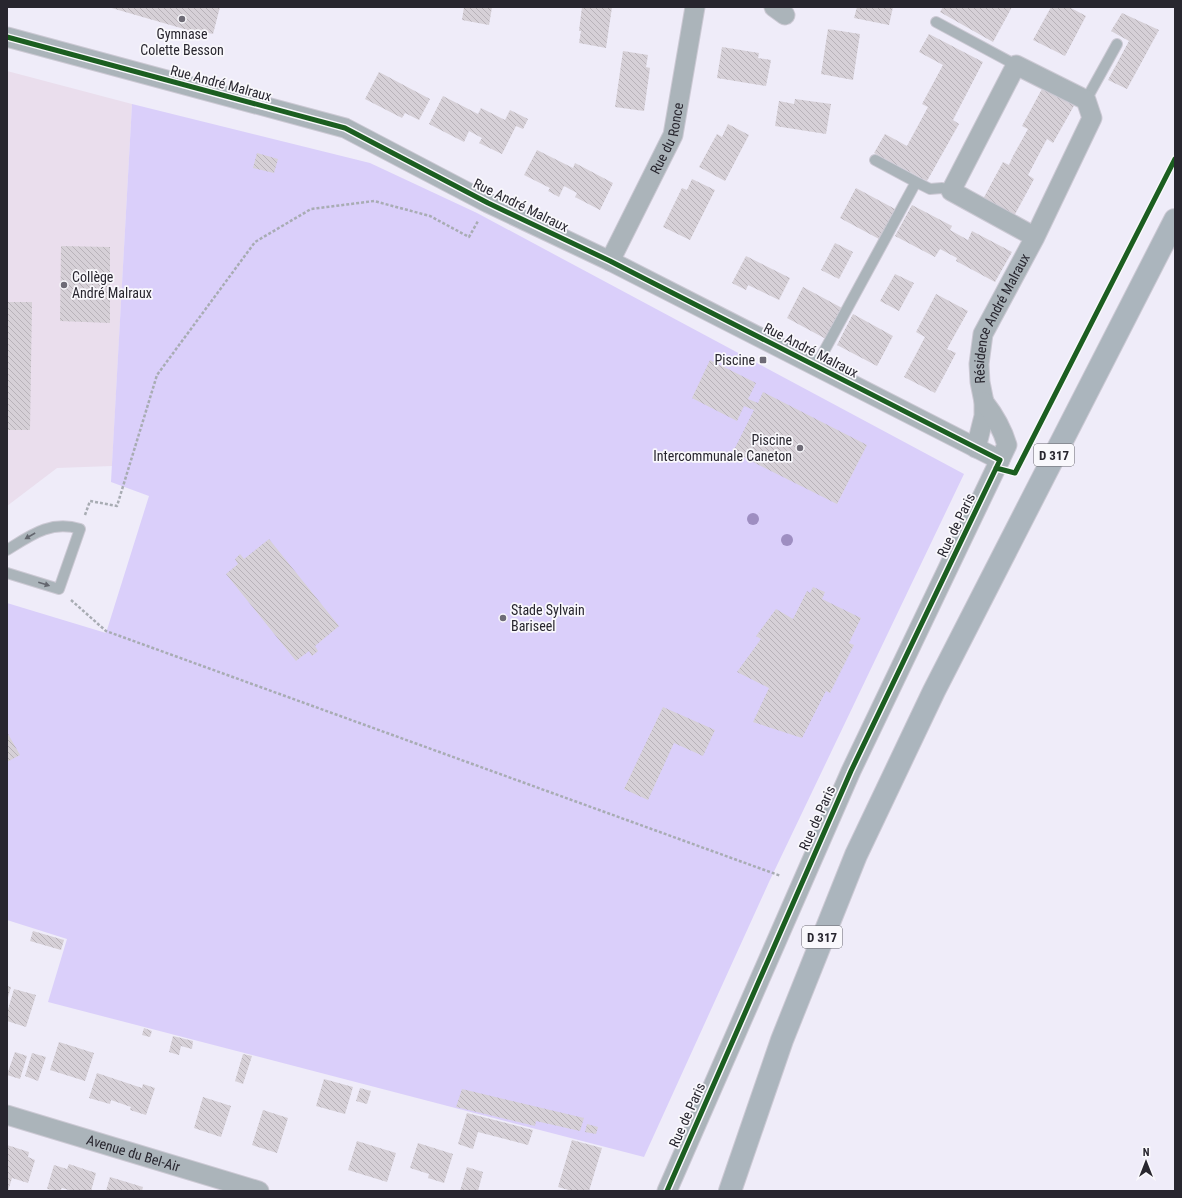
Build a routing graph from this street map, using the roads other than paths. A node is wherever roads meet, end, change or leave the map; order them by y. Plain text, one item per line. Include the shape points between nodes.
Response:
1 (695, 7) edge
2 (936, 22) dead end
3 (7, 37) edge
4 (1117, 44) dead end
5 (1016, 65) junction
6 (1086, 100) junction
7 (875, 160) dead end
8 (916, 182) junction
9 (950, 191) junction
10 (1175, 220) edge
11 (1035, 237) junction
12 (610, 261) junction
13 (816, 366) junction
14 (984, 402) junction
15 (976, 448) junction
16 (1004, 453) junction
17 (7, 550) edge
18 (7, 573) edge
19 (7, 1115) edge
20 (259, 1191) edge
21 (667, 1191) edge
22 (730, 1191) edge

1 - 12 street, Rue du Ronce via 673,134
2 - 5 lane
3 - 12 street, Rue André Malraux via 346,128 488,203
4 - 6 lane
5 - 6 street
5 - 9 street
6 - 11 street, Résidence André Malraux via 1092,118
7 - 8 lane
8 - 9 lane via 930,189 942,188
8 - 13 lane
9 - 11 street, Résidence André Malraux
10 - 22 main road, D 317 via 934,691 860,848 782,1040
11 - 14 street, Résidence André Malraux via 983,334 979,364
12 - 13 street, Rue André Malraux
13 - 15 street, Rue André Malraux
14 - 15 street, Résidence André Malraux via 983,428
14 - 16 street, Résidence André Malraux via 996,416 1002,429
15 - 16 street, Rue André Malraux
16 - 21 street, Rue de Paris via 851,771
18 -> 17 lane via 59,589 80,530 68,526 42,529
19 - 20 street, Avenue du Bel-Air

